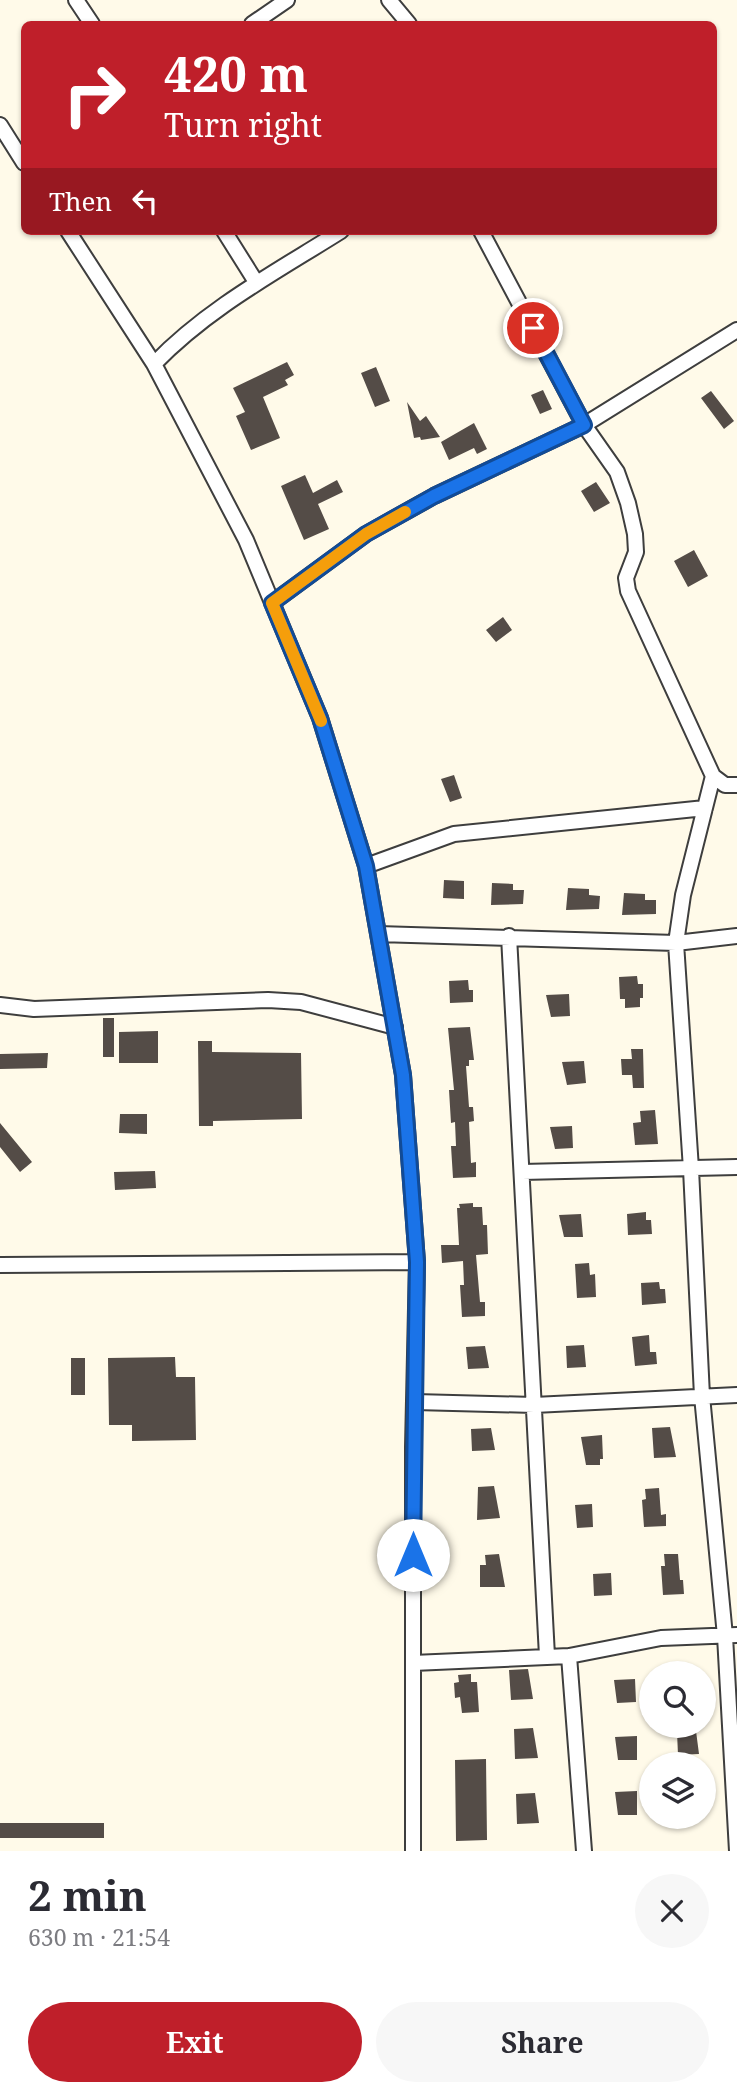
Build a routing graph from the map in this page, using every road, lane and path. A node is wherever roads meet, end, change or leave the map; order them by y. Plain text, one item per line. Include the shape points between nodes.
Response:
1 (76, 0) edge
2 (288, 0) edge
3 (388, 0) edge
4 (90, 21) edge
5 (256, 21) edge
6 (406, 21) edge
7 (0, 125) edge
8 (21, 158) edge
9 (71, 235) edge
10 (227, 235) edge
11 (334, 235) edge
12 (483, 235) edge
13 (256, 282) junction
14 (737, 330) edge
15 (154, 364) junction
16 (584, 425) junction
17 (272, 603) junction
18 (713, 776) junction
19 (737, 785) edge
20 (705, 808) junction
21 (366, 866) junction
22 (378, 934) junction
23 (509, 936) junction
24 (737, 936) edge
25 (676, 943) junction
26 (0, 1005) edge
27 (395, 1027) junction
28 (737, 1167) edge
29 (691, 1169) junction
30 (522, 1172) junction
31 (417, 1262) junction
32 (0, 1265) edge
33 (737, 1395) edge
34 (702, 1396) junction
35 (415, 1402) junction
36 (534, 1405) junction
37 (731, 1636) edge
38 (547, 1656) junction
39 (569, 1656) junction
40 (413, 1663) junction
41 (413, 1851) edge
42 (584, 1851) edge
43 (737, 1851) edge

1 - 4 street
2 - 5 street
3 - 6 street
7 - 8 street
9 - 15 street
10 - 13 street
11 - 13 street
12 - 16 street
13 - 15 street via 180,337
14 - 16 street
15 - 17 street via 246,540
16 - 17 street via 434,496 366,534
16 - 18 street via 617,472 628,503 636,552 626,578 628,591
17 - 21 street via 320,718
18 - 19 street via 725,785
18 - 20 street
20 - 21 street via 454,834
20 - 25 street
21 - 22 street
22 - 23 street
22 - 27 street
23 - 25 street
23 - 30 street
24 - 25 street
25 - 29 street
26 - 27 street via 34,1009 290,1002
27 - 31 street
28 - 29 street
29 - 30 street
29 - 34 street
30 - 36 street
31 - 32 street
31 - 35 street
33 - 34 street
34 - 36 street
34 - 37 street
35 - 36 street
35 - 40 street
36 - 38 street
37 - 39 street via 661,1638
37 - 43 street
38 - 39 street
38 - 40 street
39 - 42 street
40 - 41 street

